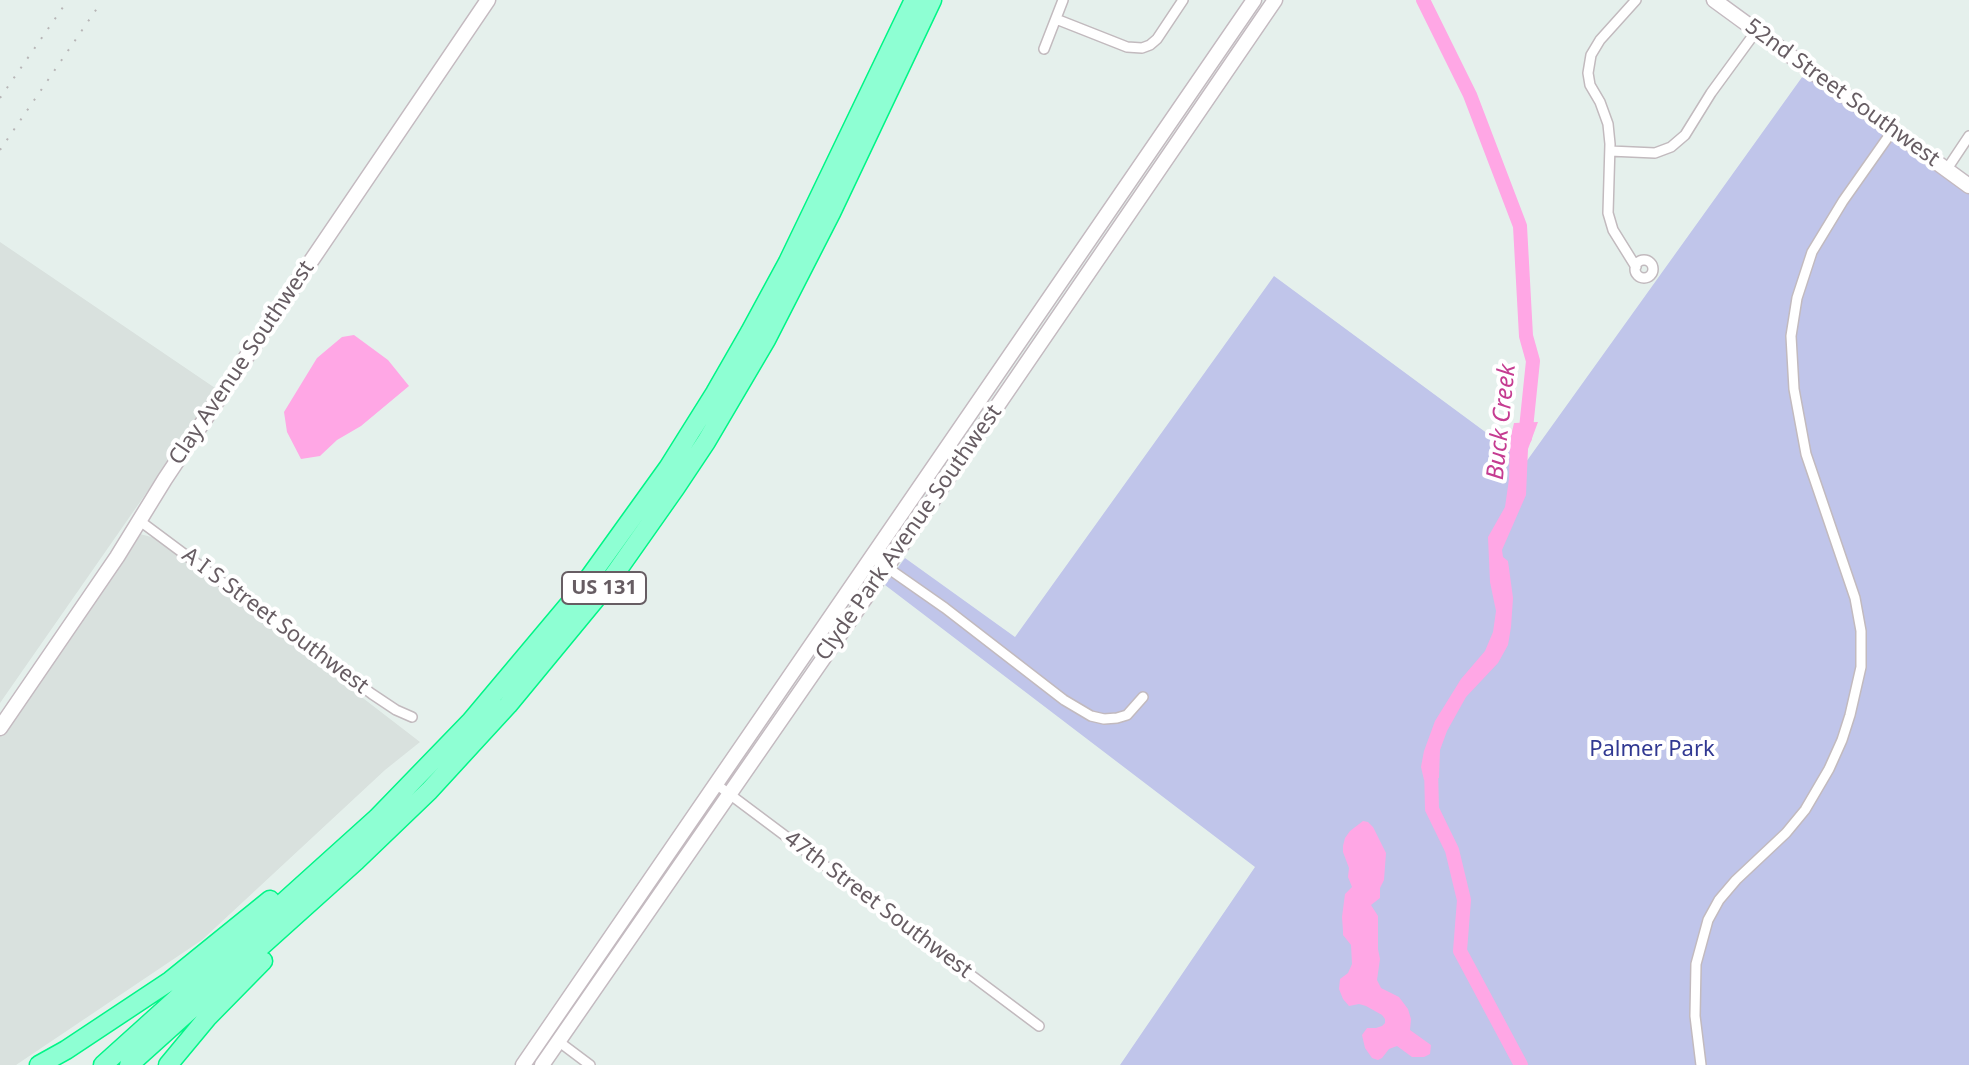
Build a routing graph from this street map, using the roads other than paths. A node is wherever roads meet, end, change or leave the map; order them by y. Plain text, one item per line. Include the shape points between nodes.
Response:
1 (488, 0) edge
2 (914, 0) edge
3 (932, 0) edge
4 (1063, 0) edge
5 (1183, 0) edge
6 (1254, 0) edge
7 (1275, 0) edge
8 (1636, 0) edge
9 (1714, 0) edge
10 (1056, 19) junction
11 (1757, 30) junction
12 (1044, 49) dead end
13 (1169, 125) junction
14 (1893, 130) junction
15 (1182, 135) junction
16 (1969, 136) edge
17 (1610, 151) junction
18 (1947, 169) junction
19 (1969, 186) edge
20 (1636, 267) dead end
21 (1045, 306) junction
22 (1059, 315) junction
23 (919, 490) junction
24 (933, 500) junction
25 (140, 521) junction
26 (872, 557) junction
27 (886, 567) junction
28 (1143, 697) dead end
29 (412, 717) dead end
30 (0, 728) edge
31 (716, 784) junction
32 (429, 791) junction
33 (730, 794) junction
34 (377, 818) junction
35 (627, 913) junction
36 (621, 952) junction
37 (1039, 1026) dead end
38 (558, 1041) junction
39 (66, 1050) junction
40 (39, 1065) edge
41 (47, 1065) edge
42 (103, 1065) edge
43 (129, 1065) edge
44 (168, 1065) edge
45 (523, 1065) edge
46 (542, 1065) edge
47 (590, 1065) edge
48 (1701, 1065) edge

1 - 25 main road, Clay Avenue Southwest
2 - 34 highway, US 131 via 788,262 668,468 517,668
3 - 32 highway, US 131 via 791,293 706,442 585,612
4 - 10 street
5 - 10 street via 1154,42 1138,49
6 - 13 main road, Clyde Park Avenue Southwest
7 - 15 main road, Clyde Park Avenue Southwest
8 - 17 street via 1591,55 1590,85 1608,124
9 - 11 main road, 52nd Street Southwest
10 - 12 street
11 - 14 main road, 52nd Street Southwest
11 - 17 street via 1685,135 1671,147 1655,153
13 - 15 main road
13 - 21 main road, Clyde Park Avenue Southwest
14 - 18 main road, 52nd Street Southwest
14 - 48 street via 1812,252 1791,336 1806,454 1855,598 1861,667 1842,740 1805,810 1736,880 1708,920 1696,964
15 - 22 main road, Clyde Park Avenue Southwest
16 - 18 street
17 - 20 street via 1608,213
18 - 19 main road, 52nd Street Southwest
21 - 22 main road
21 - 23 main road, Clyde Park Avenue Southwest
22 - 24 main road, Clyde Park Avenue Southwest
23 - 24 main road
23 - 26 main road, Clyde Park Avenue Southwest
24 - 27 main road, Clyde Park Avenue Southwest
25 - 29 street, A I S Street Southwest via 372,694
25 - 30 main road, Clay Avenue Southwest
26 - 27 street
26 - 31 main road, Clyde Park Avenue Southwest
27 - 28 street via 1091,716 1127,715
27 - 33 main road, Clyde Park Avenue Southwest
31 - 33 street, 47th Street Southwest
31 - 35 main road, Clyde Park Avenue Southwest
32 - 43 highway, US 131
32 - 44 highway via 216,1008
33 - 36 main road, Clyde Park Avenue Southwest
33 - 37 street, 47th Street Southwest
34 - 39 highway via 196,962
34 - 42 highway, US 131
35 - 36 main road via 613,943
35 - 45 main road, Clyde Park Avenue Southwest
36 - 38 main road, Clyde Park Avenue Southwest
38 - 46 main road, Clyde Park Avenue Southwest
38 - 47 street
39 - 40 highway
39 - 41 highway

